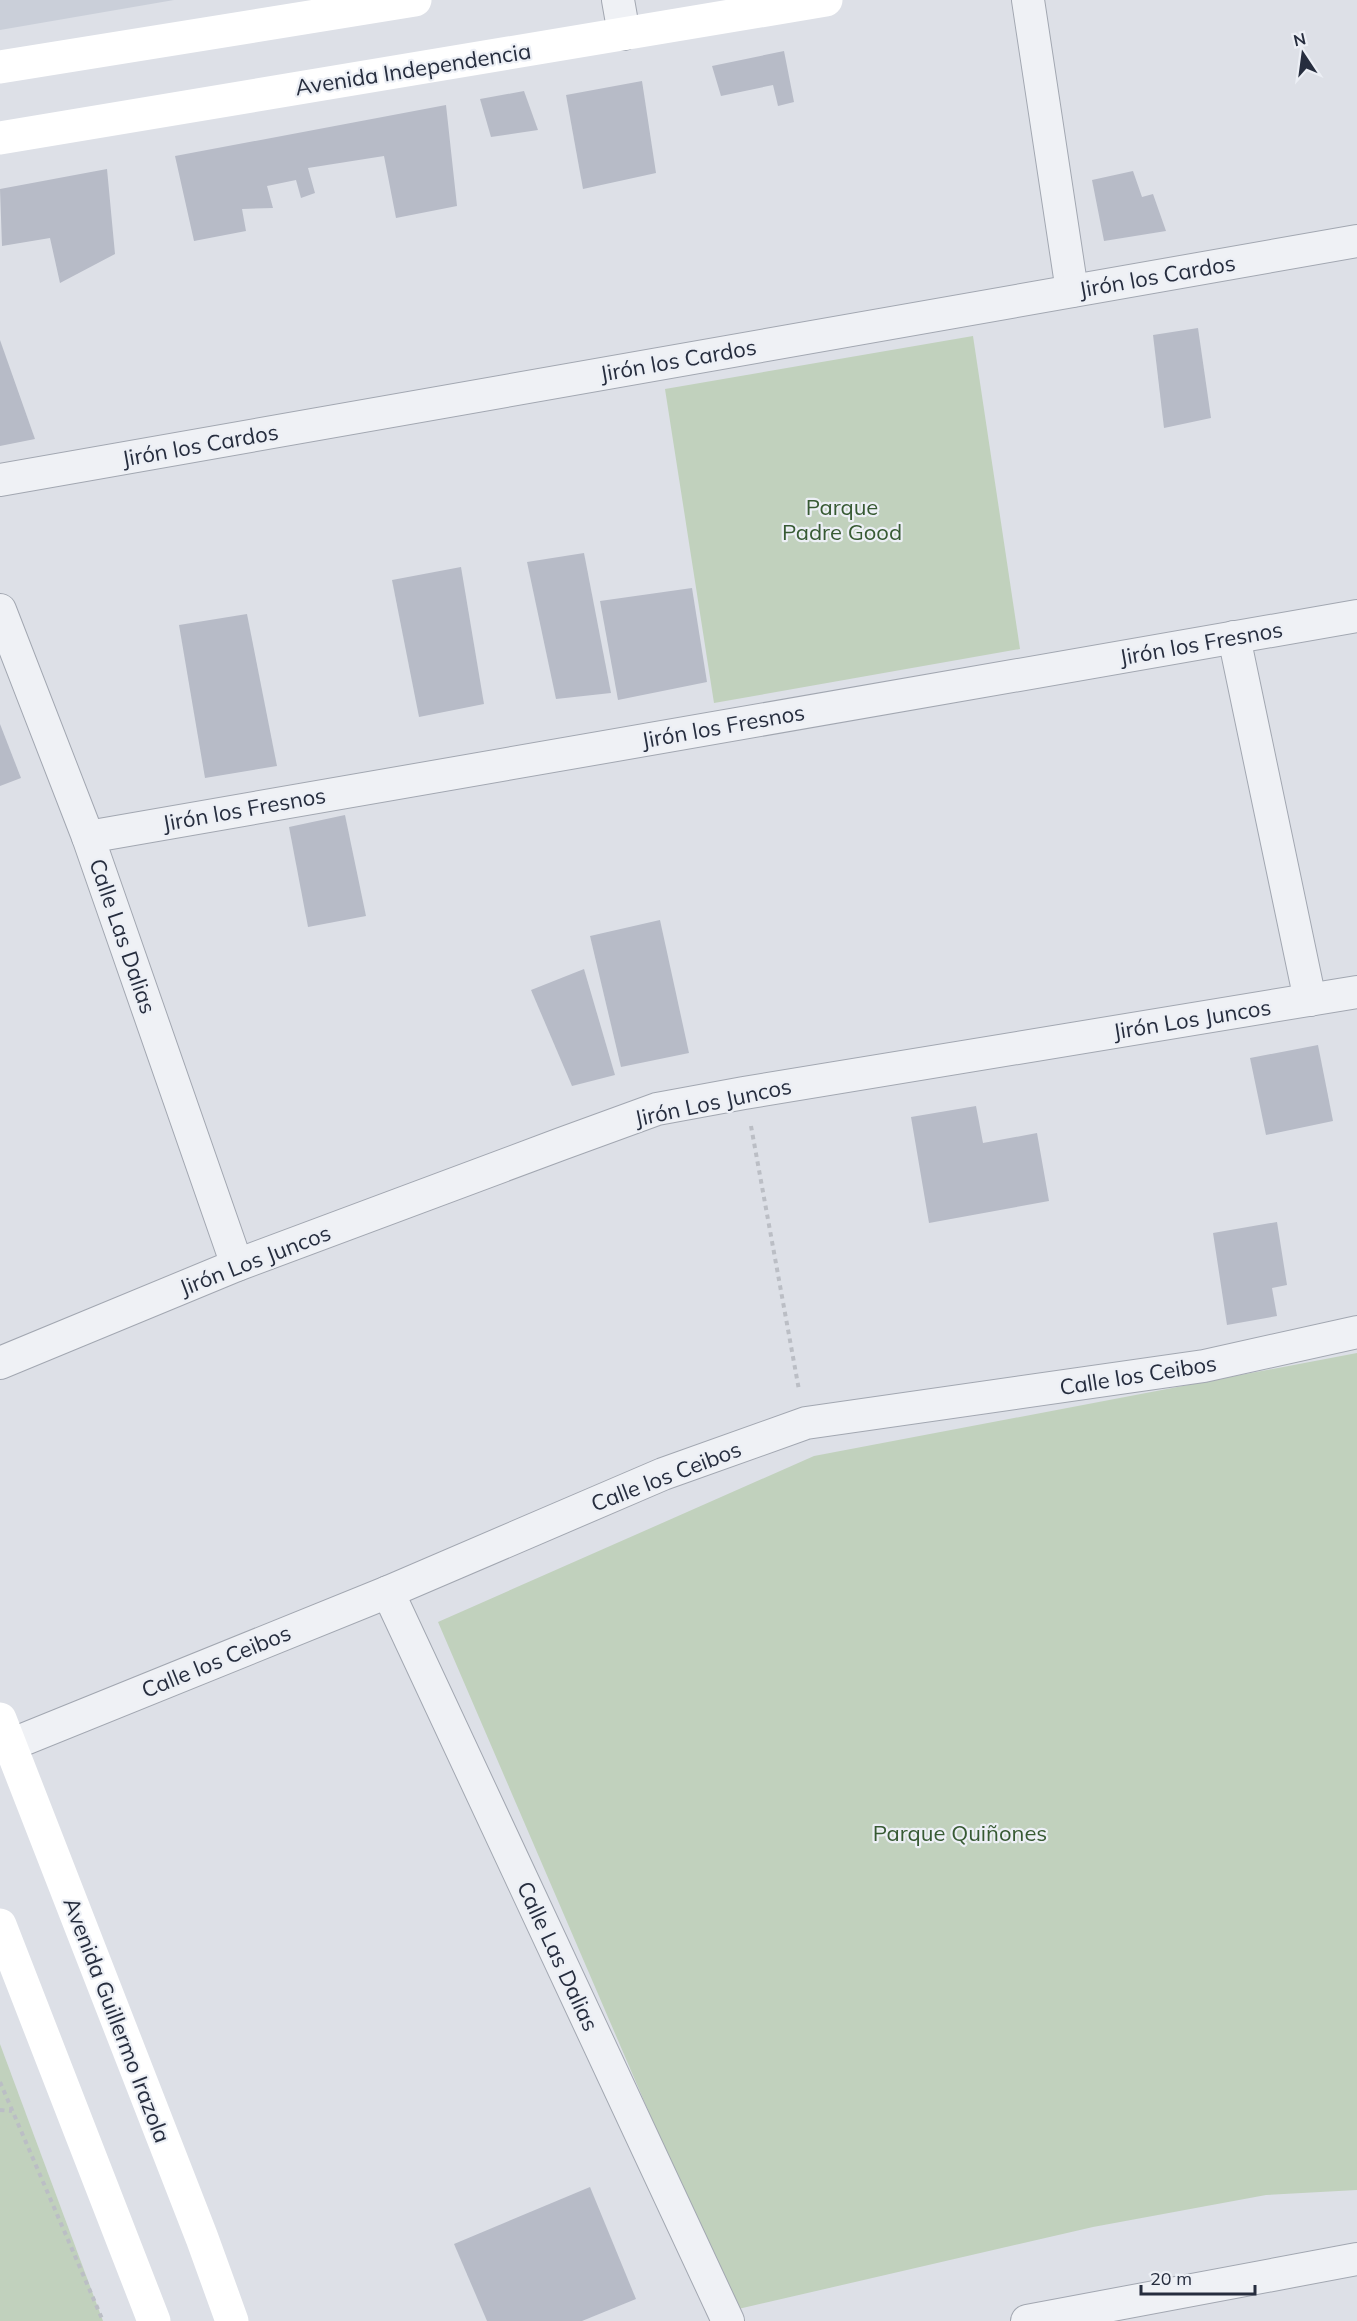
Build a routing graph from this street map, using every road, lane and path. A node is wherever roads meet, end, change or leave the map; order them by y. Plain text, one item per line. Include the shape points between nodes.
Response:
1 (415, 0) edge
2 (618, 0) edge
3 (826, 0) edge
4 (1028, 0) edge
5 (624, 34) junction
6 (0, 67) edge
7 (0, 138) edge
8 (1357, 242) edge
9 (1071, 291) junction
10 (0, 480) edge
11 (0, 610) edge
12 (1357, 616) edge
13 (1234, 637) junction
14 (88, 837) junction
15 (1357, 992) edge
16 (1310, 1000) junction
17 (744, 1093) junction
18 (237, 1265) junction
19 (1357, 1332) edge
20 (0, 1363) edge
21 (806, 1423) junction
22 (388, 1592) junction
23 (5, 1732) edge
24 (0, 1925) edge
25 (0, 2082) edge
26 (0, 2110) edge
27 (12, 2111) junction
28 (1357, 2259) edge
29 (103, 2321) edge
30 (154, 2321) edge
31 (232, 2321) edge
32 (728, 2321) edge
33 (1027, 2321) edge

1 - 6 main road
2 - 5 street
3 - 5 main road, Avenida Independencia
4 - 9 street
5 - 7 main road, Avenida Independencia
8 - 9 street, Jirón los Cardos
9 - 10 street, Jirón los Cardos
11 - 14 street, Calle Las Dalias
12 - 13 street, Jirón los Fresnos
13 - 14 street, Jirón los Fresnos
13 - 16 street
14 - 18 street, Calle Las Dalias
15 - 16 street, Jirón Los Juncos
16 - 17 street, Jirón Los Juncos
17 - 18 street, Jirón Los Juncos via 657,1109
17 - 21 path
18 - 20 street, Jirón Los Juncos
19 - 21 street, Calle los Ceibos via 1204,1366
21 - 22 street, Calle los Ceibos via 663,1474
22 - 23 street, Calle los Ceibos
22 - 32 street, Calle Las Dalias
23 - 31 main road, Avenida Guillermo Irazola
24 - 30 main road
25 - 27 path
26 - 27 path
27 - 29 path
28 - 33 street

